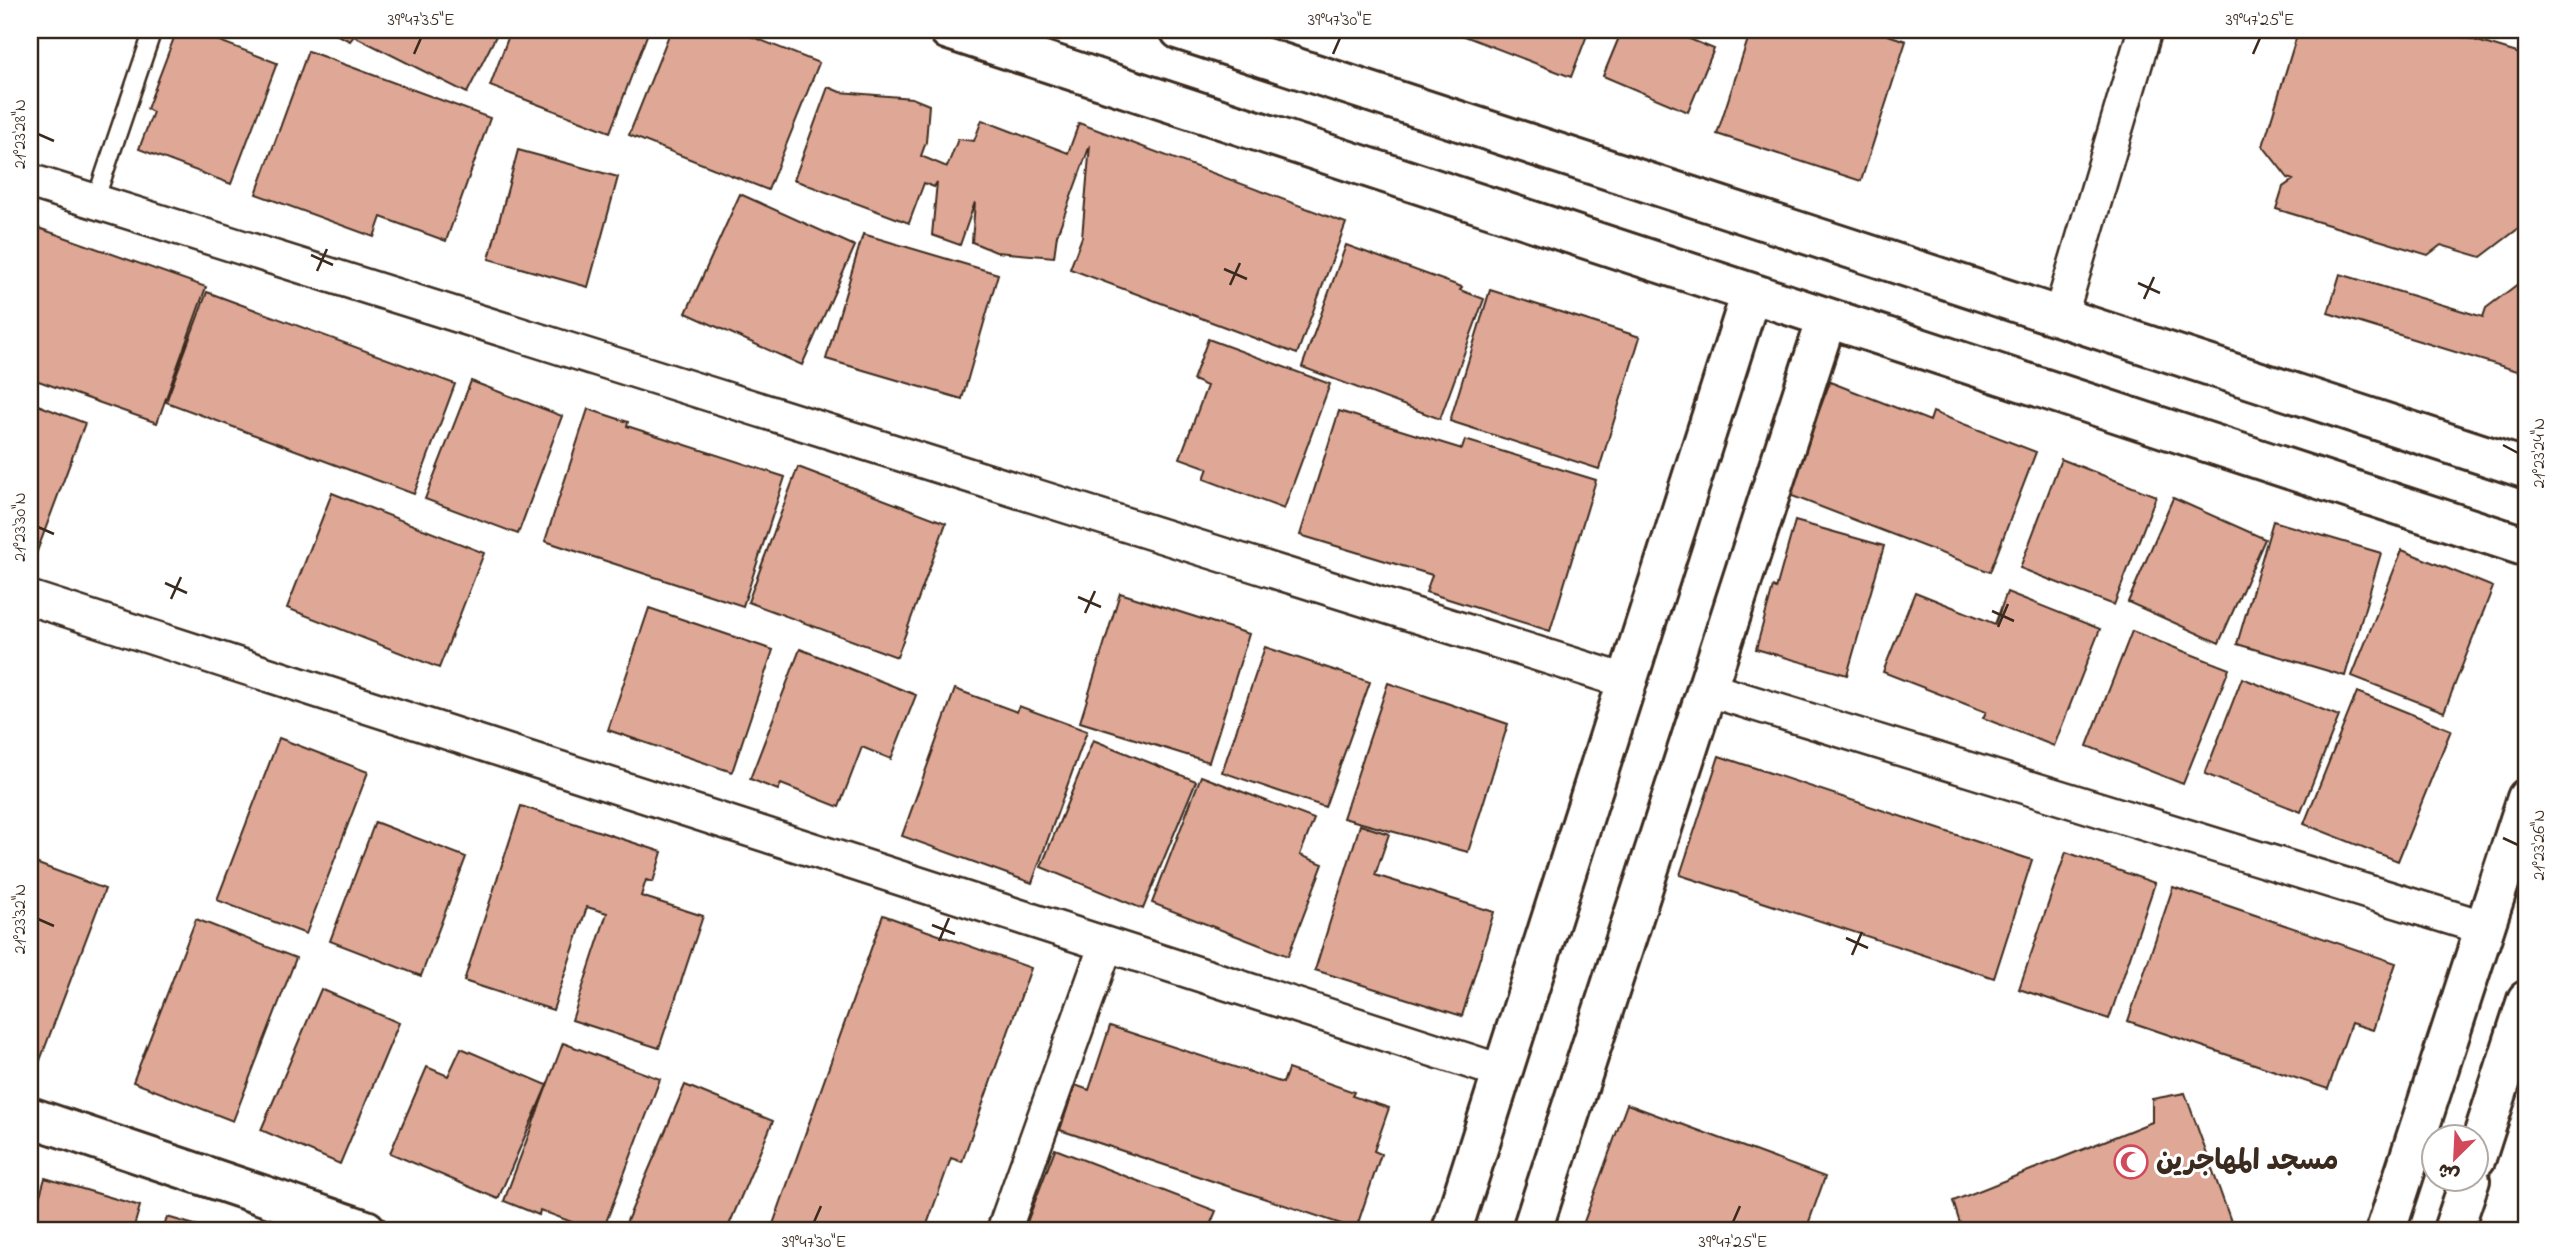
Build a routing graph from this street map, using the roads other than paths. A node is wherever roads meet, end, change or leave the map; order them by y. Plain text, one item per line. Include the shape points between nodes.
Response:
1 (153, 30) edge
2 (949, 30) edge
3 (1180, 30) edge
4 (2145, 30) edge
5 (30, 181) edge
6 (95, 201) junction
7 (1751, 293) junction
8 (2060, 317) junction
9 (1827, 318) junction
10 (2527, 469) edge
11 (2527, 547) edge
12 (30, 598) edge
13 (1628, 682) junction
14 (1707, 689) junction
15 (2527, 798) edge
16 (2485, 928) junction
17 (1105, 945) junction
18 (2527, 1000) edge
19 (1503, 1072) junction
20 (30, 1116) edge
21 (2487, 1124) edge
22 (2465, 1194) edge
23 (366, 1230) edge
24 (1004, 1230) edge
25 (1452, 1230) edge
26 (1532, 1230) edge
27 (2386, 1230) edge
28 (2453, 1230) edge

1 - 6 lane
2 - 7 street
3 - 8 street
4 - 8 street
5 - 6 street
6 - 13 street
7 - 9 street
7 - 13 street
8 - 10 street
9 - 11 street
9 - 14 street
12 - 17 street
13 - 19 street
14 - 16 street
14 - 26 street
15 - 16 street
16 - 27 street
17 - 19 street
17 - 24 street
18 - 21 street
19 - 25 street
20 - 23 street
22 - 28 street

